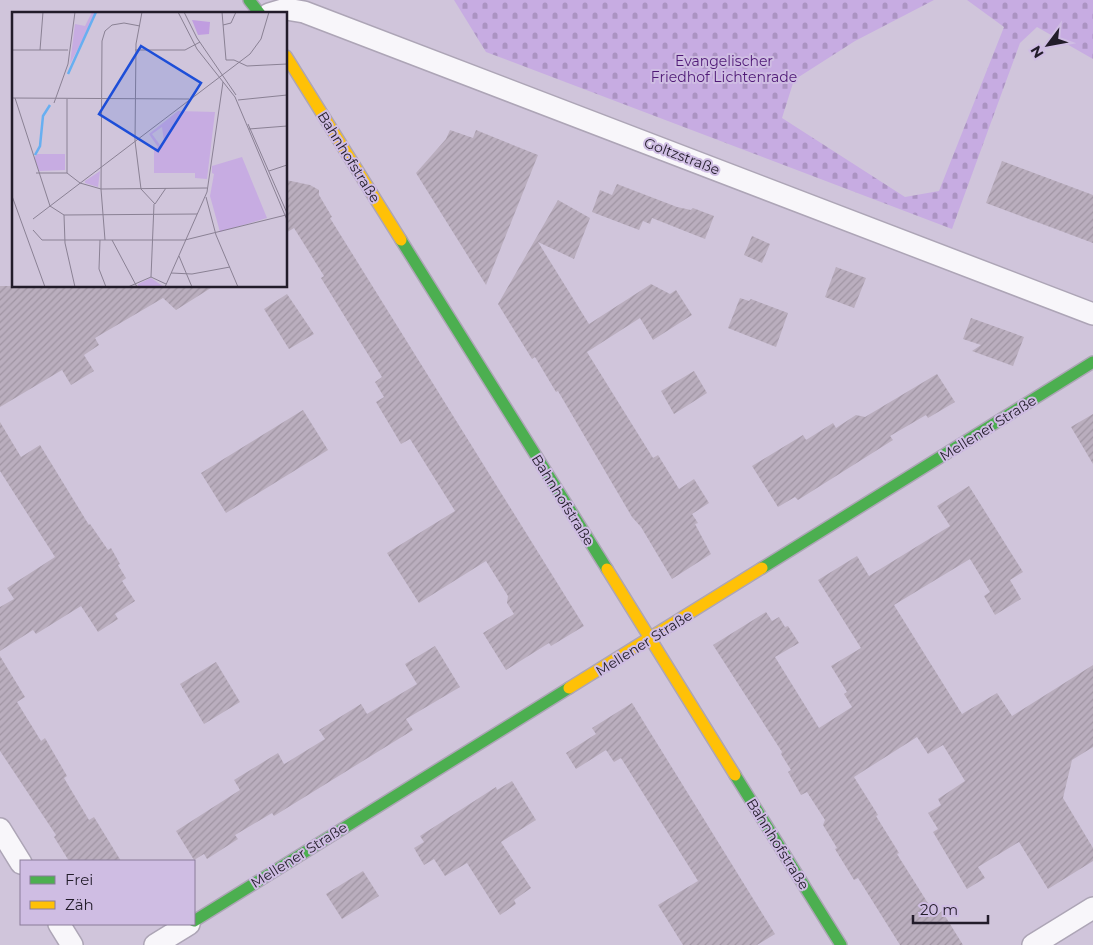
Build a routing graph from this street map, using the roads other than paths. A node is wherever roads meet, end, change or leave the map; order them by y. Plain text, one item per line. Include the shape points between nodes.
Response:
1 (249, 0) edge
2 (258, 12) edge
3 (276, 12) edge
4 (288, 59) edge
5 (1093, 314) edge
6 (1093, 362) edge
7 (650, 639) junction
8 (0, 829) edge
9 (20, 861) edge
10 (1093, 908) edge
11 (195, 920) edge
12 (60, 925) edge
13 (187, 925) edge
14 (72, 945) edge
15 (154, 945) edge
16 (840, 945) edge
17 (1033, 945) edge

1 - 2 street
3 - 5 street, Goltzstraße via 286,9 314,15
4 - 7 street, Bahnhofstraße
6 - 7 street, Mellener Straße
7 - 11 street, Mellener Straße
7 - 16 street, Bahnhofstraße
8 - 9 street
10 - 17 street
12 - 14 street
13 - 15 street

